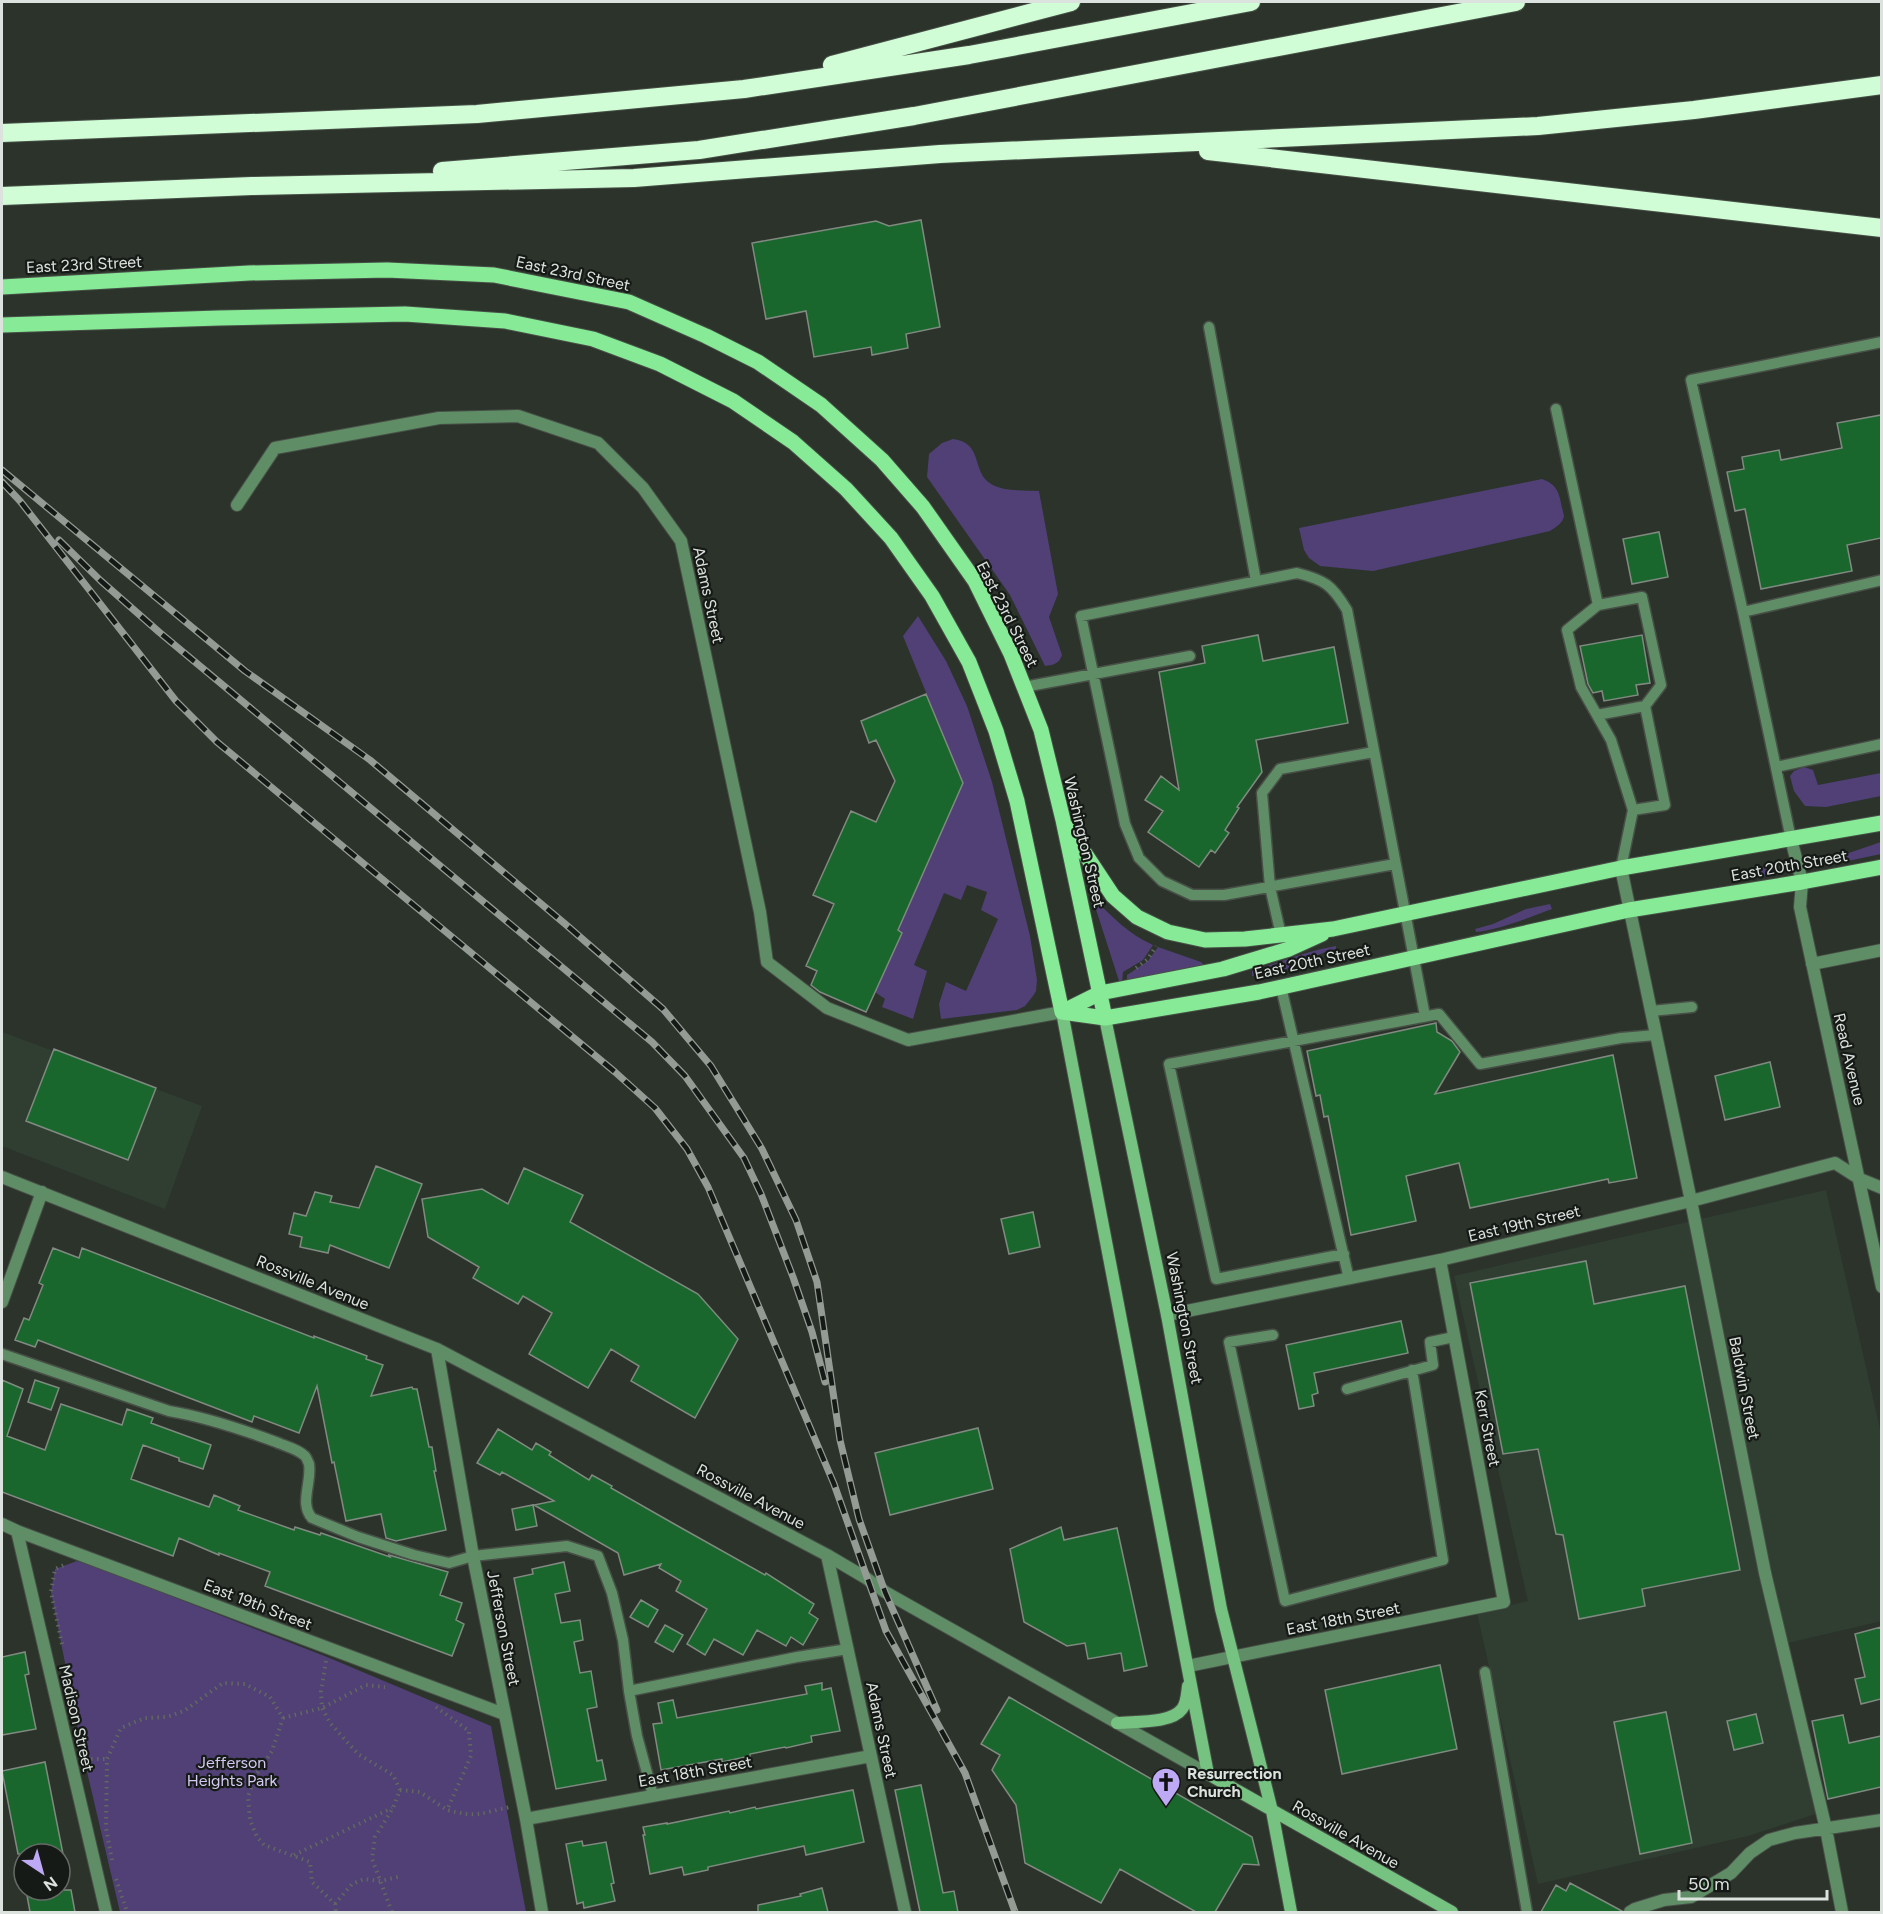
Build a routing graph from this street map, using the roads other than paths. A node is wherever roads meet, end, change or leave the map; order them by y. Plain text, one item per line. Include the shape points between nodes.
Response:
1 (1071, 2) edge
2 (1251, 2) edge
3 (1516, 2) edge
4 (1879, 86) edge
5 (744, 89) junction
6 (2, 133) edge
7 (1156, 145) junction
8 (252, 186) junction
9 (2, 196) edge
10 (1881, 228) edge
11 (2, 287) edge
12 (2, 326) edge
13 (1209, 327) dead end
14 (1881, 342) edge
15 (1556, 409) dead end
16 (237, 505) dead end
17 (1881, 580) edge
18 (1256, 581) junction
19 (1598, 605) junction
20 (1743, 612) junction
21 (1190, 656) dead end
22 (1093, 675) junction
23 (1024, 687) junction
24 (1645, 706) junction
25 (1596, 715) junction
26 (1041, 730) joint
27 (1881, 744) edge
28 (1374, 752) junction
29 (1776, 767) junction
30 (1633, 810) junction
31 (1063, 820) junction
32 (1881, 823) edge
33 (1791, 839) junction
34 (1395, 864) junction
35 (1881, 867) edge
36 (1622, 868) junction
37 (1802, 882) junction
38 (1270, 887) junction
39 (1629, 910) junction
40 (1404, 914) junction
41 (1333, 928) junction
42 (1281, 935) junction
43 (1881, 950) edge
44 (1413, 958) junction
45 (767, 962) joint
46 (1812, 964) junction
47 (1281, 987) junction
48 (1100, 993) junction
49 (1692, 1007) dead end
50 (1651, 1011) junction
51 (1062, 1012) junction
52 (1425, 1016) junction
53 (1105, 1018) junction
54 (1656, 1035) junction
55 (1294, 1042) junction
56 (2, 1177) edge
57 (1860, 1179) junction
58 (1881, 1188) edge
59 (42, 1192) junction
60 (1691, 1201) junction
61 (1344, 1254) junction
62 (1440, 1260) junction
63 (1349, 1279) junction
64 (1881, 1287) edge
65 (2, 1302) edge
66 (1167, 1315) junction
67 (1273, 1335) dead end
68 (1454, 1337) junction
69 (437, 1349) junction
70 (2, 1354) edge
71 (1412, 1370) junction
72 (1347, 1389) dead end
73 (2, 1524) edge
74 (17, 1531) junction
75 (827, 1555) junction
76 (473, 1556) junction
77 (1504, 1602) joint
78 (848, 1649) junction
79 (1234, 1657) junction
80 (1188, 1666) junction
81 (1485, 1672) dead end
82 (629, 1691) junction
83 (504, 1714) junction
84 (1117, 1723) junction
85 (871, 1756) junction
86 (1208, 1774) junction
87 (653, 1795) junction
88 (1272, 1810) junction
89 (526, 1819) junction
90 (1881, 1820) edge
91 (1826, 1829) junction
92 (106, 1912) edge
93 (542, 1912) edge
94 (905, 1912) edge
95 (1291, 1912) edge
96 (1452, 1912) edge
97 (1527, 1912) edge
98 (1630, 1912) edge
99 (1842, 1912) edge

1 - 5 highway
2 - 5 highway via 969,55
3 - 8 highway via 914,116 699,150
4 - 7 highway via 1694,111 1538,126
5 - 6 highway via 477,114
7 - 8 highway via 940,154 634,178
7 - 10 highway
8 - 9 highway
11 - 23 main road, East 23rd Street via 249,273 387,270 494,275 629,302 758,362 821,405 882,460 922,507 975,581
12 - 51 main road via 405,314 505,321 593,339 660,364 733,401 794,442 846,489 884,530 932,596 959,643 996,731 1017,801
13 - 18 lane
14 - 20 lane via 1690,380
15 - 19 lane
16 - 45 street, Adams Street via 276,448 390,426 440,418 518,416 598,443 643,488 681,541 760,912
17 - 20 lane
18 - 22 lane via 1081,616
18 - 28 lane via 1297,573 1318,578 1335,591 1347,610
19 - 24 lane via 1642,597 1661,686
19 - 25 lane via 1567,630 1581,687
20 - 29 lane
21 - 22 lane
22 - 23 lane
22 - 38 lane via 1125,824 1139,858 1162,881 1192,895 1224,895
23 - 26 main road, East 23rd Street
24 - 25 lane
24 - 30 lane via 1665,805
25 - 30 lane via 1611,740
26 - 31 main road, Washington Street
27 - 29 lane
28 - 34 lane
28 - 38 lane via 1280,769 1262,793
29 - 33 lane
30 - 36 lane
31 - 42 main road via 1113,896 1137,917 1168,932 1205,940
31 - 48 main road, Washington Street
32 - 33 main road, East 20th Street
33 - 36 main road, East 20th Street
33 - 37 street, Read Avenue
34 - 38 lane
34 - 40 lane
35 - 37 main road, East 20th Street
36 - 39 street, Baldwin Street
36 - 40 main road, East 20th Street
37 - 39 main road, East 20th Street
37 - 46 street, Read Avenue via 1800,907
38 - 42 lane
39 - 44 main road, East 20th Street
39 - 50 street, Baldwin Street
40 - 41 main road, East 20th Street
40 - 44 lane
41 - 42 main road
41 - 48 main road via 1289,950 1223,969
43 - 46 street
44 - 47 main road, East 20th Street
44 - 52 lane
45 - 51 street, East 20th Street via 827,1008 908,1040
46 - 57 street, Read Avenue
47 - 53 main road, East 20th Street
47 - 55 lane
48 - 51 main road
48 - 53 main road, Washington Street
49 - 50 lane
50 - 54 street, Baldwin Street
51 - 53 main road, East 20th Street
51 - 80 street
52 - 54 lane via 1439,1014 1480,1064
52 - 55 lane
53 - 66 street, Washington Street
54 - 60 street, Baldwin Street
55 - 61 lane
55 - 61 lane via 1168,1064 1216,1279
56 - 59 street, Rossville Avenue
57 - 58 street, East 19th Street
57 - 60 street, East 19th Street via 1835,1163
57 - 64 street, Read Avenue
59 - 65 street
59 - 69 street, Rossville Avenue
60 - 62 street, East 19th Street
60 - 91 street, Baldwin Street via 1765,1574
61 - 63 lane
62 - 63 street, East 19th Street
62 - 68 street, Kerr Street
63 - 66 street, East 19th Street
66 - 79 street, Washington Street via 1221,1609
67 - 71 lane via 1229,1342 1285,1601 1443,1560
68 - 71 lane via 1430,1342 1433,1365
68 - 77 street, Kerr Street
69 - 75 street, Rossville Avenue
69 - 76 street, Jefferson Street
70 - 76 lane via 294,1450 309,1462 305,1507 312,1518 414,1555 449,1563
71 - 72 lane
73 - 74 street, East 19th Street
74 - 83 street, East 19th Street
74 - 92 street, Madison Street
75 - 78 street, Adams Street
75 - 84 street, Rossville Avenue
76 - 82 lane via 567,1546 598,1556 623,1640
76 - 83 street, Jefferson Street
77 - 79 street, East 18th Street
78 - 82 lane
78 - 85 street, Adams Street
79 - 80 street, East 18th Street
79 - 88 street, Washington Street
80 - 84 street via 1187,1697 1182,1710 1166,1719
80 - 86 street
81 - 97 lane
82 - 87 lane
83 - 89 street, Jefferson Street
84 - 86 street, Rossville Avenue
85 - 87 street, East 18th Street
85 - 94 street, Adams Street
86 - 88 street, Rossville Avenue
87 - 89 street, East 18th Street
88 - 95 street, Washington Street
88 - 96 street, Rossville Avenue
89 - 93 street, Jefferson Street
90 - 91 street
91 - 98 street via 1769,1840 1731,1873 1691,1897 1664,1900
91 - 99 street, Baldwin Street

